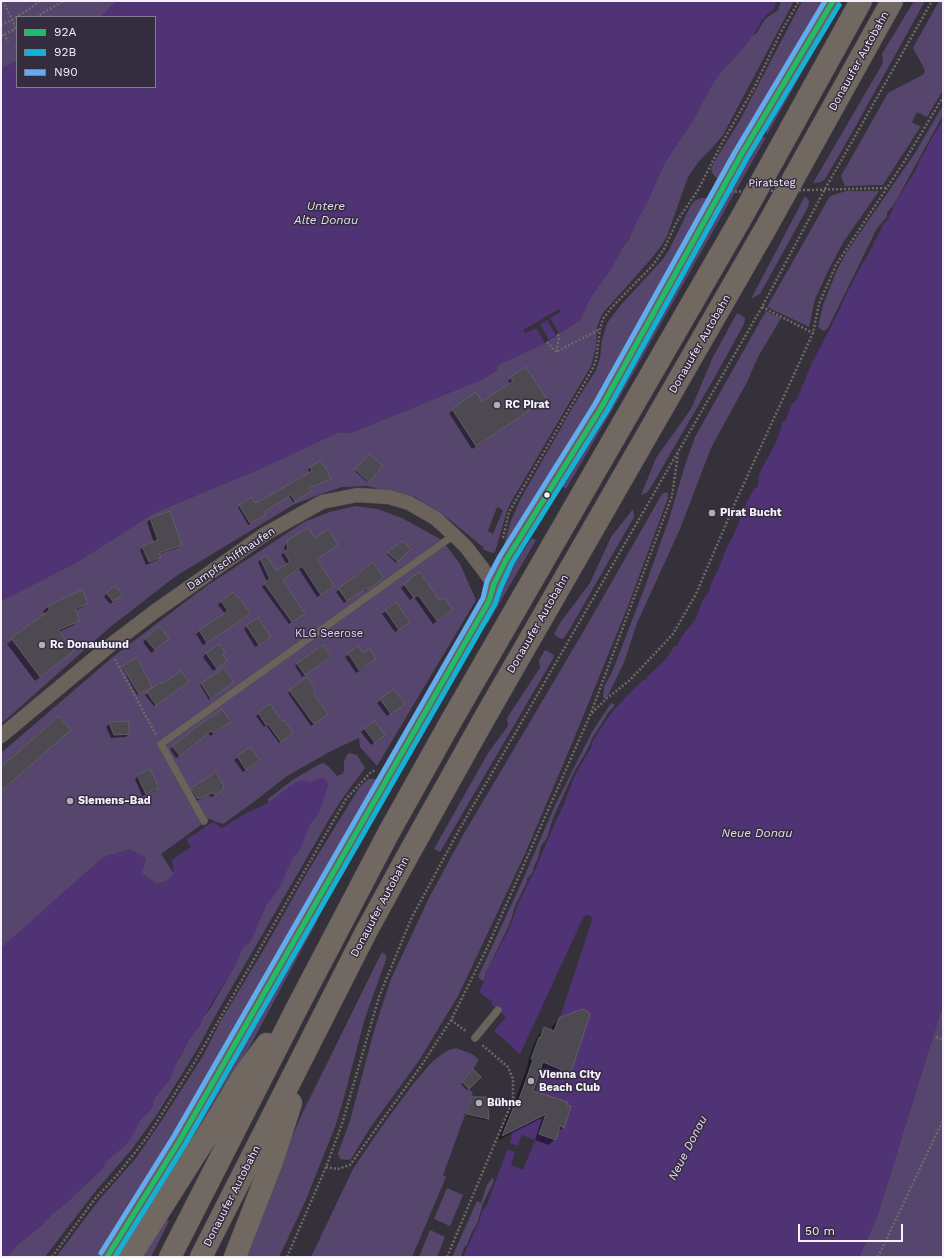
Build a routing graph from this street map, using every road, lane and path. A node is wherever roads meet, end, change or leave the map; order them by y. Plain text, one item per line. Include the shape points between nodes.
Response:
1 (3, 1) edge
2 (41, 1) edge
3 (63, 1) edge
4 (799, 1) edge
5 (833, 1) edge
6 (861, 1) edge
7 (892, 1) edge
8 (932, 1) edge
9 (18, 16) edge
10 (38, 16) edge
11 (16, 17) edge
12 (12, 20) junction
13 (1, 25) edge
14 (16, 28) edge
15 (2, 35) edge
16 (8, 42) dead end
17 (943, 97) edge
18 (887, 188) junction
19 (825, 189) junction
20 (711, 192) dead end
21 (762, 307) junction
22 (600, 329) junction
23 (813, 333) junction
24 (558, 334) dead end
25 (547, 342) dead end
26 (556, 352) junction
27 (678, 451) junction
28 (454, 535) junction
29 (502, 540) dead end
30 (494, 584) junction
31 (108, 647) junction
32 (591, 713) junction
33 (1, 736) edge
34 (162, 744) junction
35 (381, 769) dead end
36 (204, 821) dead end
37 (299, 1004) junction
38 (498, 1010) dead end
39 (451, 1020) junction
40 (312, 1037) junction
41 (936, 1037) dead end
42 (474, 1038) junction
43 (943, 1040) edge
44 (943, 1120) edge
45 (326, 1167) junction
46 (52, 1257) edge
47 (107, 1257) edge
48 (130, 1257) edge
49 (170, 1257) edge
50 (201, 1257) edge
51 (235, 1257) edge
52 (288, 1257) edge
53 (447, 1257) edge
54 (878, 1257) edge

1 - 12 path
2 - 9 path
3 - 10 path
4 - 22 path via 754,88 698,190 677,221 664,249 653,265 612,307 603,319
5 - 30 street via 741,155 601,408 506,560
6 - 37 highway via 744,213 404,806
7 - 40 highway, Donauufer Autobahn via 767,226 408,854
8 - 19 path
11 - 12 path
12 - 13 path
12 - 14 path
14 - 15 path
15 - 16 path
17 - 18 path
18 - 19 path, Piratsteg
18 - 23 path via 836,265 819,304
19 - 20 path, Piratsteg, bridge
19 - 21 path
21 - 23 path
21 - 27 path
22 - 26 path
22 - 29 path via 596,360 592,370 509,512
23 - 32 path via 696,594 673,634 630,680
24 - 26 path
25 - 26 path
27 - 32 path via 672,496
27 - 45 path via 463,823 411,919 379,997 342,1124
28 - 30 street, Dampfschiffhaufen
28 - 31 street, Dampfschiffhaufen via 434,518 409,503 389,497 357,495 322,502 265,534
28 - 34 lane
30 - 47 street via 488,601 184,1133
31 - 33 street, Dampfschiffhaufen
31 - 34 path
32 - 39 path via 487,948
34 - 36 lane
35 - 46 path via 371,772 346,799 196,1060 152,1129
37 - 48 highway via 245,1073
37 - 49 highway
38 - 42 lane
39 - 42 path
39 - 45 path via 350,1165 338,1169
40 - 50 highway, Donauufer Autobahn
40 - 51 highway via 272,1162
41 - 43 path
42 - 53 path via 508,1067 513,1079 513,1100
44 - 54 path
45 - 52 path

